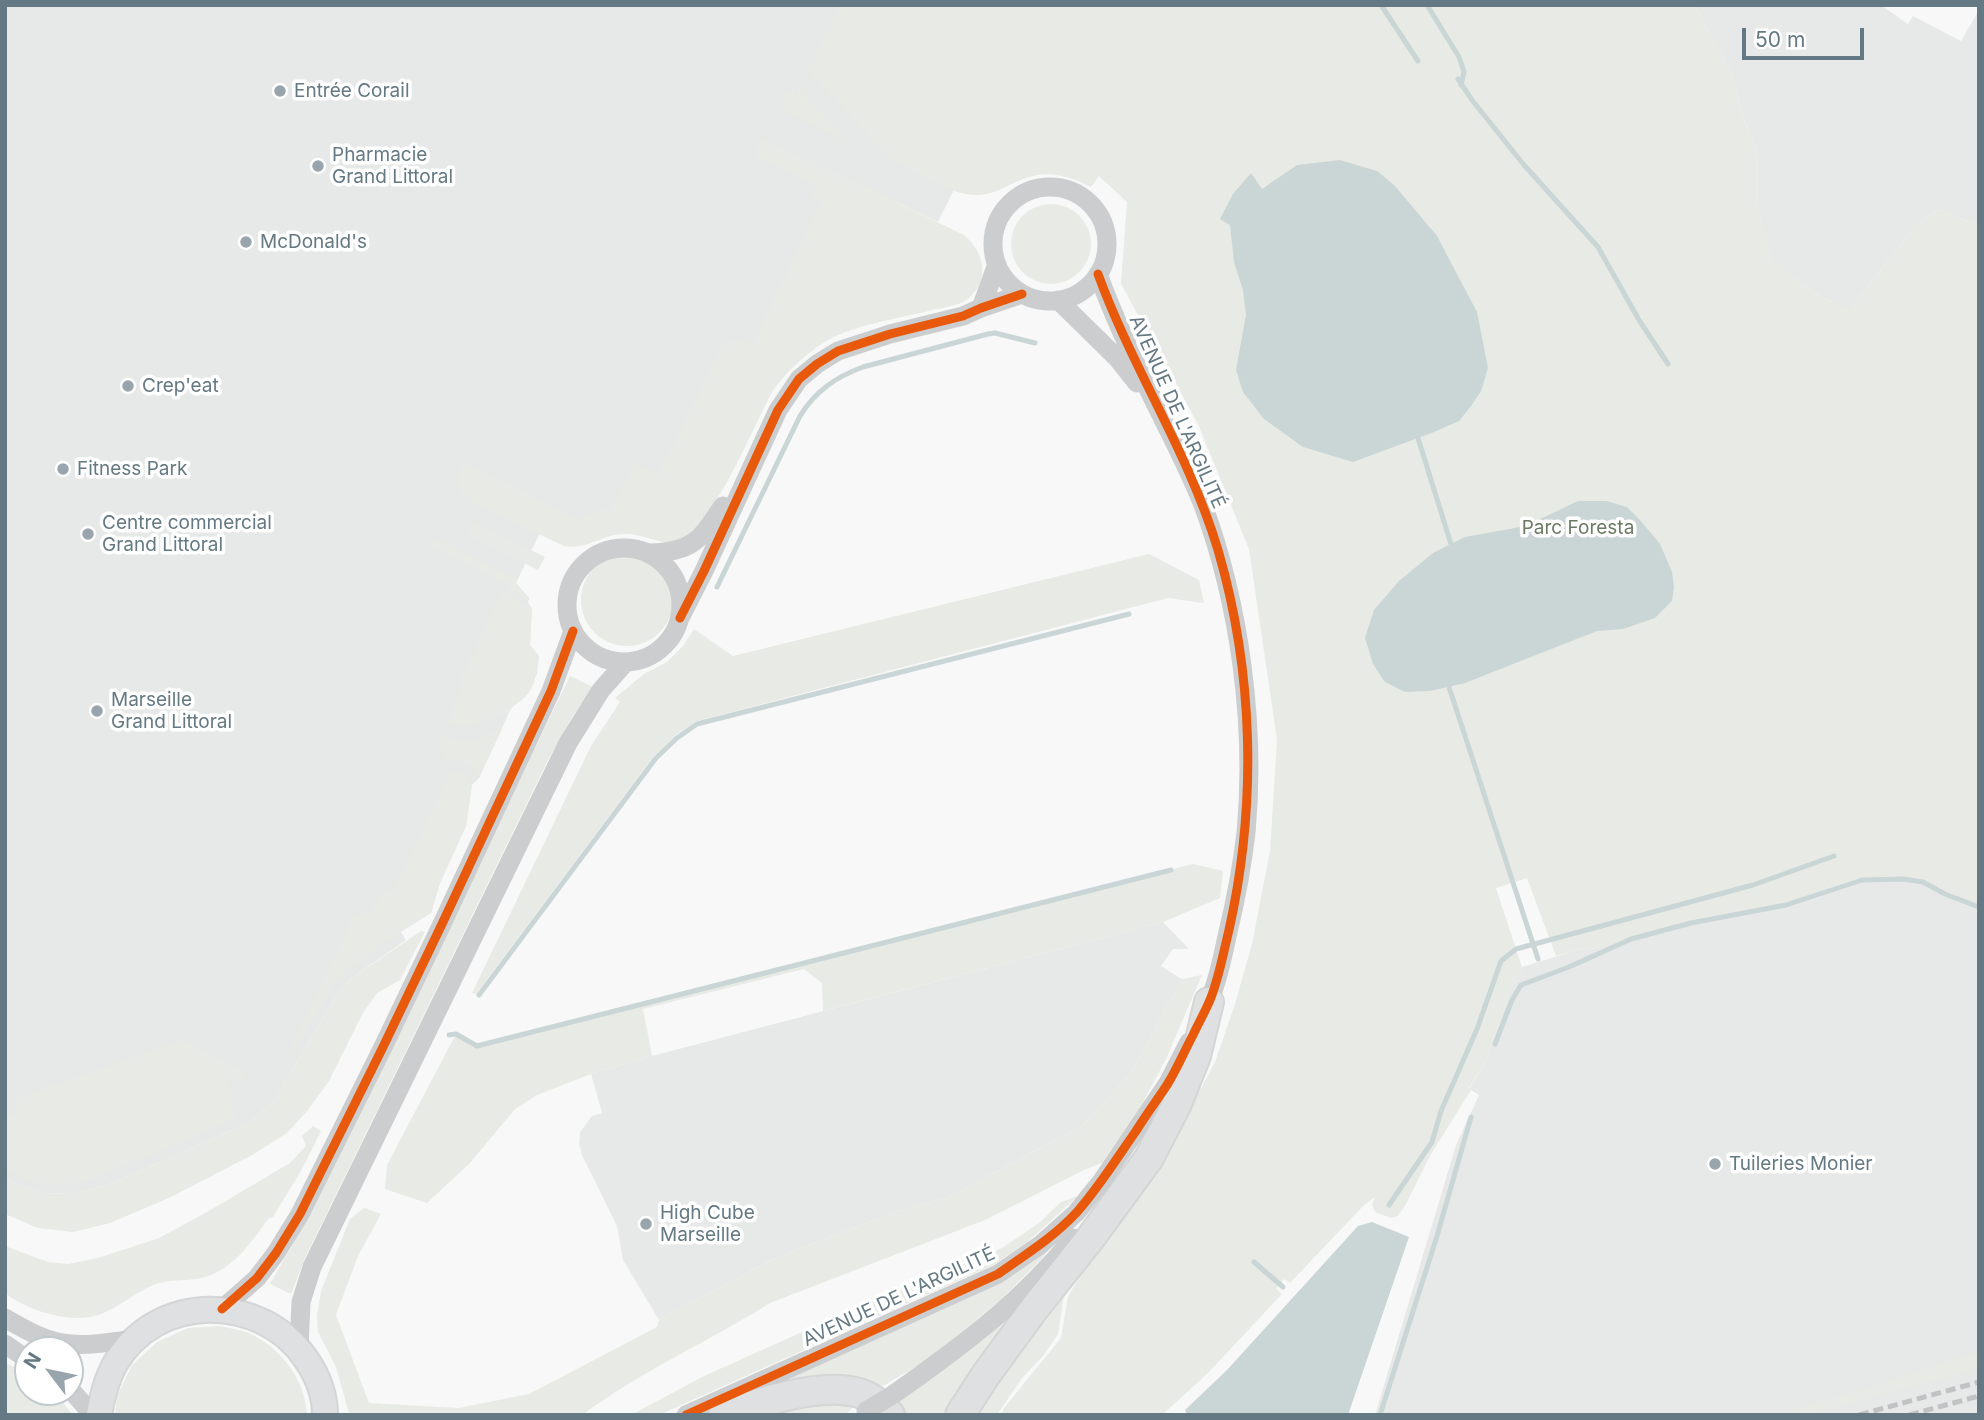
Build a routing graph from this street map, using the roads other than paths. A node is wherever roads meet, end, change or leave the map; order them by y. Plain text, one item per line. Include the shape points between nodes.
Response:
1 (997, 264) junction
2 (1098, 274) junction
3 (1022, 294) junction
4 (1058, 300) junction
5 (981, 308) junction
6 (1157, 408) junction
7 (751, 464) junction
8 (650, 553) junction
9 (680, 618) junction
10 (573, 631) junction
11 (626, 662) junction
12 (1209, 1002) junction
13 (1168, 1083) junction
14 (222, 1309) junction
15 (5, 1318) edge
16 (135, 1339) junction
17 (299, 1349) junction
18 (878, 1409) edge
19 (326, 1413) edge
20 (96, 1415) edge
21 (686, 1415) edge
22 (723, 1415) edge
23 (960, 1415) edge

1 - 2 street via 994,230 1005,209 1030,190 1061,188 1076,193 1098,211 1107,244
1 - 3 street
1 - 5 street
2 - 4 street via 1074,295
2 - 6 street, AVENUE DE L'ARGILITÉ
3 - 4 street
3 - 5 street
4 - 6 street, AVENUE DE L'ARGILITÉ via 1118,359
5 - 7 street via 838,351 817,364 788,394
6 - 12 street, AVENUE DE L'ARGILITÉ via 1180,450 1217,548 1233,605 1245,702 1246,833 1234,907
7 - 8 street via 696,541 664,553
7 - 9 street
8 - 9 street via 677,580
8 - 10 street via 614,548 582,566 567,604
9 - 11 street via 660,649
10 - 11 street via 587,648 605,659
10 - 14 street via 551,691 442,924 300,1214 257,1278
11 - 17 street via 589,707 562,754 312,1267 301,1303
12 - 13 street, AVENUE DE L'ARGILITÉ
12 - 23 highway via 1196,1056 1149,1158
13 - 18 street via 1126,1162 1060,1255 967,1342
13 - 21 street, AVENUE DE L'ARGILITÉ via 1076,1213 998,1274
14 - 16 main road via 190,1311 161,1321
14 - 17 main road via 251,1315 277,1329
15 - 16 street via 62,1343
16 - 20 main road via 116,1362
17 - 19 main road via 321,1388
18 - 22 highway via 883,1406 861,1393 837,1389 805,1392

